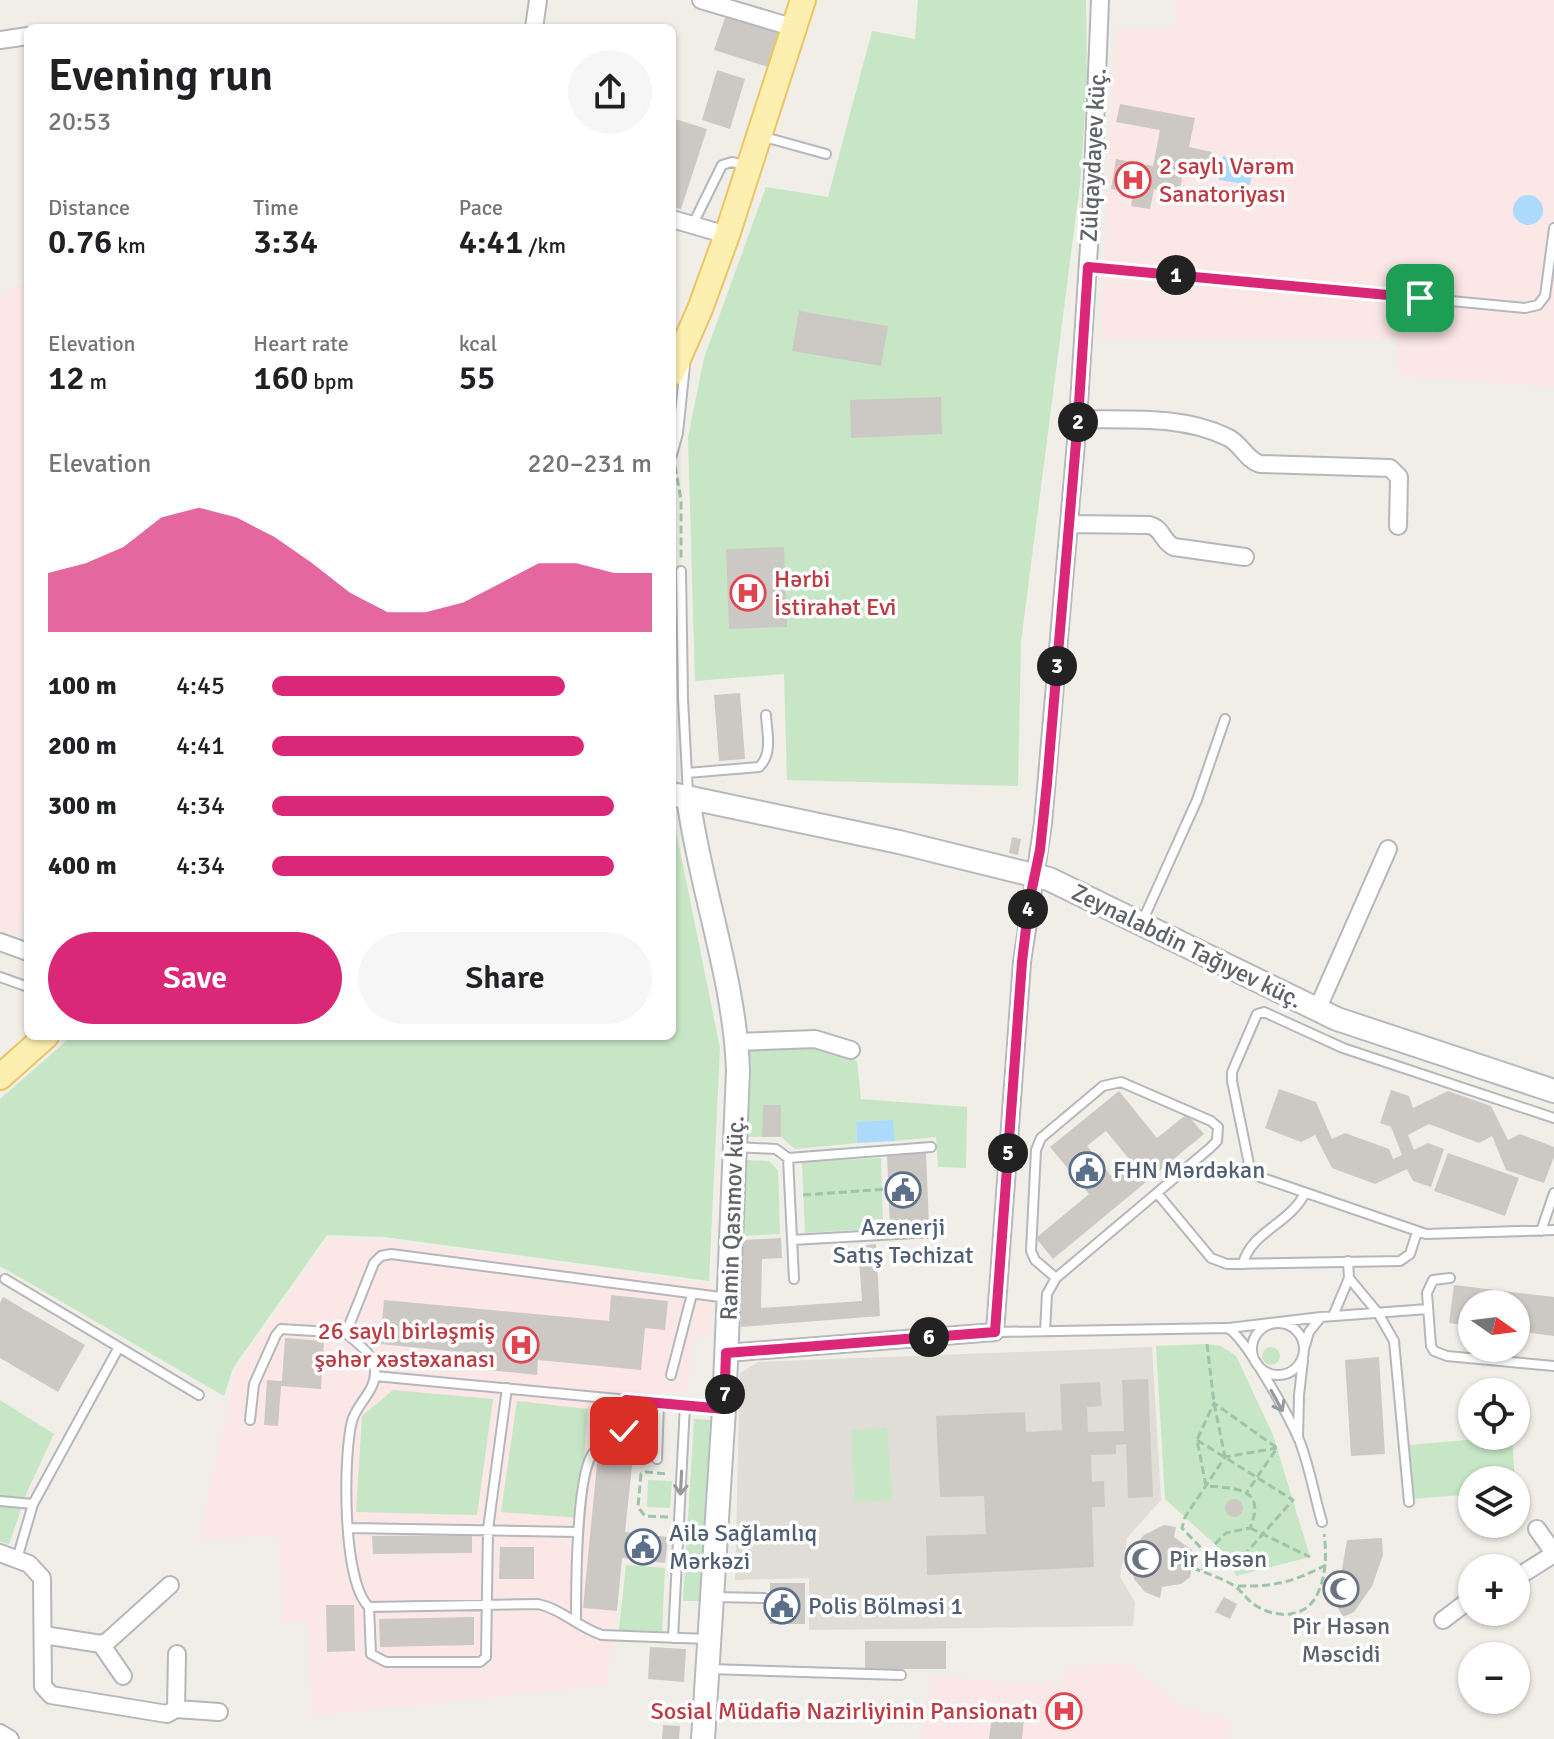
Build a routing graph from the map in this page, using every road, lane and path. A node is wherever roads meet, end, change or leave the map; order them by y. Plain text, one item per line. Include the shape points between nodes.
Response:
1 (538, 0) edge
2 (701, 0) edge
3 (803, 0) edge
4 (1100, 0) edge
5 (535, 24) edge
6 (795, 28) junction
7 (24, 37) edge
8 (0, 40) edge
9 (760, 135) junction
10 (826, 154) dead end
11 (750, 166) junction
12 (676, 220) edge
13 (693, 225) junction
14 (1554, 228) edge
15 (727, 235) junction
16 (1088, 267) junction
17 (688, 339) junction
18 (676, 364) edge
19 (1078, 419) junction
20 (676, 440) edge
21 (676, 474) edge
22 (1069, 524) junction
23 (1398, 526) dead end
24 (1245, 557) dead end
25 (681, 571) joint
26 (766, 715) dead end
27 (1225, 719) dead end
28 (687, 773) junction
29 (680, 795) edge
30 (1388, 849) dead end
31 (1035, 874) junction
32 (1142, 923) junction
33 (0, 942) edge
34 (24, 951) edge
35 (0, 977) edge
36 (24, 986) edge
37 (1317, 1010) junction
38 (42, 1040) edge
39 (736, 1042) junction
40 (851, 1050) dead end
41 (0, 1077) edge
42 (1554, 1091) edge
43 (1554, 1118) edge
44 (735, 1147) junction
45 (931, 1147) dead end
46 (788, 1158) junction
47 (888, 1189) dead end
48 (1157, 1193) junction
49 (1305, 1193) junction
50 (1554, 1193) edge
51 (791, 1196) junction
52 (1554, 1230) edge
53 (1541, 1231) junction
54 (934, 1232) dead end
55 (1417, 1232) junction
56 (792, 1240) junction
57 (1348, 1261) junction
58 (1243, 1264) junction
59 (1056, 1278) junction
60 (1349, 1278) junction
61 (1450, 1278) dead end
62 (5, 1279) dead end
63 (794, 1279) dead end
64 (692, 1294) junction
65 (729, 1298) junction
66 (1428, 1309) junction
67 (1378, 1313) junction
68 (1333, 1316) junction
69 (1321, 1317) junction
70 (1277, 1323) junction
71 (1227, 1328) junction
72 (1045, 1331) junction
73 (995, 1332) junction
74 (346, 1333) junction
75 (1207, 1344) dead end
76 (119, 1347) junction
77 (726, 1353) junction
78 (1303, 1353) junction
79 (1256, 1362) junction
80 (1554, 1366) edge
81 (671, 1375) dead end
82 (375, 1376) junction
83 (507, 1388) junction
84 (199, 1395) dead end
85 (626, 1400) junction
86 (659, 1403) junction
87 (1214, 1403) junction
88 (685, 1405) junction
89 (724, 1409) junction
90 (250, 1420) dead end
91 (1298, 1439) junction
92 (1197, 1440) junction
93 (1277, 1448) junction
94 (1225, 1457) junction
95 (657, 1459) dead end
96 (681, 1475) junction
97 (1258, 1478) junction
98 (1206, 1486) junction
99 (1247, 1492) junction
100 (0, 1501) edge
101 (1409, 1502) dead end
102 (33, 1504) junction
103 (679, 1518) junction
104 (1322, 1522) joint
105 (348, 1528) junction
106 (1250, 1528) junction
107 (488, 1529) junction
108 (1537, 1529) dead end
109 (577, 1532) junction
110 (1263, 1533) junction
111 (1215, 1544) dead end
112 (0, 1553) edge
113 (1554, 1554) edge
114 (1310, 1557) dead end
115 (1231, 1558) dead end
116 (17, 1559) junction
117 (1326, 1565) junction
118 (1193, 1568) dead end
119 (1530, 1571) edge
120 (1203, 1572) junction
121 (170, 1585) dead end
122 (1235, 1586) junction
123 (713, 1597) junction
124 (764, 1598) dead end
125 (486, 1606) junction
126 (369, 1607) junction
127 (1458, 1609) edge
128 (1443, 1620) dead end
129 (576, 1621) junction
130 (44, 1635) junction
131 (673, 1638) junction
132 (711, 1640) junction
133 (101, 1644) junction
134 (177, 1654) dead end
135 (708, 1669) junction
136 (901, 1675) dead end
137 (123, 1676) dead end
138 (176, 1709) junction
139 (219, 1712) dead end
140 (0, 1733) edge
141 (10, 1739) edge
142 (703, 1739) edge

1 - 5 street
2 - 6 street
3 - 6 main road
4 - 16 street, Zülqaydayev küç.
6 - 9 main road
7 - 8 street
9 - 10 lane
9 - 11 main road
11 - 13 lane via 722,165
11 - 15 main road
12 - 13 street
13 - 15 street
14 - 16 lane via 1545,296 1538,305 1525,308
15 - 17 main road
16 - 19 street, Zülqaydayev küç.
17 - 18 main road
17 - 20 lane
19 - 22 street, Zülqaydayev küç.
19 - 23 street via 1185,422 1230,438 1260,464 1390,468 1399,477
21 - 25 path
22 - 24 street via 1149,525 1160,530 1168,545
22 - 31 street, Zülqaydayev küç.
25 - 28 lane
26 - 28 lane via 768,754 759,767
27 - 32 lane via 1193,811
28 - 29 lane
29 - 31 street, Zeynalabdin Tağıyev küç.
29 - 39 street, Ramin Qasımov küç.
30 - 37 street
31 - 32 street, Zeynalabdin Tağıyev küç.
31 - 73 street, Zülqaydayev küç. via 1022,962
32 - 37 street, Zeynalabdin Tağıyev küç.
33 - 34 street
35 - 36 lane
37 - 42 street, Zeynalabdin Tağıyev küç.
38 - 41 main road
39 - 40 street via 815,1039
39 - 44 street, Ramin Qasımov küç.
43 - 49 lane via 1343,1048 1264,1012 1257,1014 1232,1072 1249,1164 1257,1176
44 - 46 lane via 776,1149
44 - 65 street, Ramin Qasımov küç.
45 - 46 lane
46 - 51 lane
47 - 51 path
48 - 58 lane via 1211,1258
48 - 59 lane
48 - 59 lane via 1217,1141 1218,1127 1121,1082 1103,1086 1041,1138 1036,1150 1031,1251
49 - 55 lane
49 - 58 lane via 1288,1217 1253,1242
50 - 53 lane
51 - 56 lane
52 - 53 lane
53 - 55 lane
54 - 56 lane
55 - 57 lane via 1410,1254 1400,1261
56 - 63 lane
57 - 58 lane
57 - 60 lane
59 - 72 lane via 1047,1294
60 - 67 lane
60 - 68 lane
61 - 66 lane via 1429,1285
62 - 76 lane
64 - 65 lane
64 - 74 lane via 391,1254 374,1263
64 - 81 lane
65 - 77 street, Ramin Qasımov küç.
66 - 67 lane
66 - 80 lane via 1431,1346 1439,1354
67 - 68 lane
67 - 101 lane via 1394,1341 1397,1359
68 - 69 lane
69 - 70 lane
69 - 78 lane via 1309,1332
70 - 71 lane
70 - 78 lane via 1294,1329
70 - 79 lane via 1255,1336
71 - 72 lane
71 - 79 lane
72 - 73 lane
73 - 77 street
74 - 82 lane via 371,1358
74 - 90 lane via 281,1329 254,1384
75 - 87 path
76 - 84 lane
76 - 102 lane
77 - 89 street, Ramin Qasımov küç.
78 - 79 lane via 1287,1373 1269,1374
78 - 91 lane
79 -> 91 lane
82 - 83 lane
82 - 105 lane via 349,1435
83 - 85 lane
83 - 107 lane
85 - 86 lane
85 - 109 lane via 621,1436 590,1456
86 - 88 lane
86 - 95 lane
87 - 92 path
87 - 93 path
87 - 94 path
88 - 89 lane
88 - 96 lane
89 - 123 street, Ramin Qasımov küç.
91 - 104 lane
92 - 94 path
92 - 98 path
93 - 94 path
93 - 97 path
94 - 97 path
94 - 98 path
96 -> 103 lane
96 - 103 path via 641,1474 638,1507 645,1516
97 - 99 path
97 - 110 path via 1293,1500
98 - 99 path
98 - 120 path via 1182,1524 1204,1551
99 - 106 path via 1255,1516
100 - 102 lane
102 - 116 lane
103 - 131 lane
104 - 117 path
105 - 107 lane
105 - 126 lane via 359,1591
106 - 110 path
106 - 111 path via 1226,1533
107 - 109 lane
107 - 125 lane
108 - 113 street
109 - 129 lane
110 - 114 path
110 - 115 path via 1246,1553
112 - 116 street
113 - 119 street
116 - 130 street via 42,1578
117 - 122 path via 1291,1582
117 - 122 path via 1315,1598 1298,1614 1265,1610
118 - 120 path
120 - 122 path
121 - 133 street
123 - 124 lane
123 - 132 street, Ramin Qasımov küç.
125 - 126 lane
125 - 126 lane via 486,1657 480,1662 377,1659 371,1654
125 - 129 lane via 538,1604
127 - 128 street
129 - 131 lane via 602,1635
130 - 133 street
130 - 138 street via 43,1686 51,1695 167,1714
131 - 132 lane
132 - 135 street, Ramin Qasımov küç.
133 - 137 street
134 - 138 street
135 - 136 lane
135 - 142 street, Ramin Qasımov küç.
138 - 139 street
140 - 141 street

